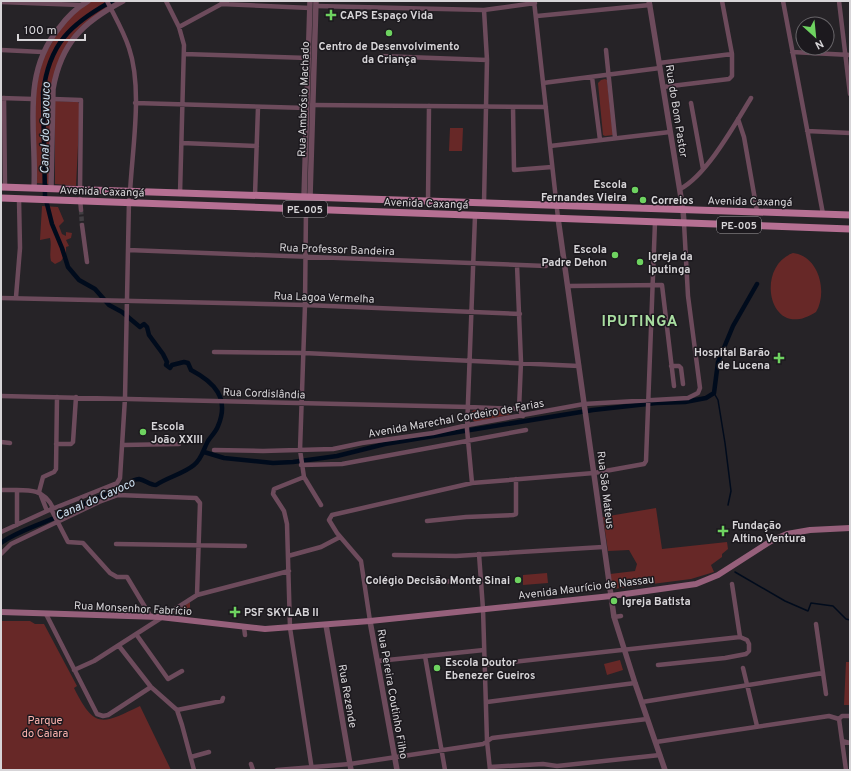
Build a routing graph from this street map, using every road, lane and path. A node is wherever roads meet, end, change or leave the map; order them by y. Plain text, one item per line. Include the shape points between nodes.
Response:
1 (88, 1) edge
2 (123, 1) edge
3 (166, 1) edge
4 (227, 1) edge
5 (310, 1) edge
6 (722, 1) edge
7 (784, 1) edge
8 (839, 1) edge
9 (1, 2) edge
10 (48, 2) edge
11 (534, 2) edge
12 (650, 3) edge
13 (221, 4) junction
14 (81, 5) junction
15 (109, 5) edge
16 (314, 5) edge
17 (484, 10) junction
18 (537, 16) junction
19 (179, 28) junction
20 (1, 50) edge
21 (606, 50) dead end
22 (43, 52) junction
23 (792, 52) junction
24 (184, 54) junction
25 (732, 54) junction
26 (848, 55) edge
27 (380, 56) dead end
28 (308, 58) junction
29 (487, 60) junction
30 (660, 66) junction
31 (608, 76) junction
32 (592, 77) junction
33 (544, 83) junction
34 (663, 87) junction
35 (850, 94) edge
36 (3, 98) edge
37 (751, 98) dead end
38 (33, 99) junction
39 (53, 99) junction
40 (135, 103) junction
41 (691, 103) dead end
42 (183, 105) junction
43 (312, 105) junction
44 (429, 106) junction
45 (258, 107) junction
46 (487, 107) junction
47 (514, 107) junction
48 (546, 107) junction
49 (307, 108) junction
50 (738, 119) junction
51 (807, 131) junction
52 (670, 132) junction
53 (850, 133) edge
54 (615, 138) junction
55 (600, 140) junction
56 (182, 143) junction
57 (257, 146) junction
58 (550, 146) junction
59 (552, 168) junction
60 (704, 169) junction
61 (3, 187) edge
62 (34, 188) junction
63 (50, 188) junction
64 (680, 189) junction
65 (80, 190) junction
66 (130, 192) junction
67 (180, 194) junction
68 (255, 195) junction
69 (307, 197) junction
70 (1, 198) edge
71 (19, 199) junction
72 (80, 200) junction
73 (428, 201) junction
74 (129, 202) junction
75 (484, 203) junction
76 (557, 206) junction
77 (306, 209) junction
78 (81, 210) tunnel mouth
79 (684, 210) junction
80 (757, 211) junction
81 (823, 214) junction
82 (850, 215) edge
83 (475, 216) junction
84 (558, 218) junction
85 (655, 222) junction
86 (684, 224) junction
87 (82, 225) tunnel mouth
88 (850, 229) edge
89 (128, 250) junction
90 (305, 257) junction
91 (86, 262) dead end
92 (474, 263) junction
93 (517, 265) junction
94 (546, 266) dead end
95 (652, 285) junction
96 (568, 286) junction
97 (16, 297) junction
98 (1, 298) edge
99 (127, 302) junction
100 (305, 305) junction
101 (472, 312) junction
102 (520, 314) junction
103 (214, 352) dead end
104 (304, 353) junction
105 (471, 360) junction
106 (521, 362) junction
107 (579, 366) junction
108 (671, 366) junction
109 (683, 384) dead end
110 (674, 386) dead end
111 (1, 396) edge
112 (57, 397) junction
113 (76, 397) junction
114 (125, 398) junction
115 (649, 400) junction
116 (303, 403) junction
117 (469, 407) junction
118 (584, 407) junction
119 (519, 409) junction
120 (523, 416) junction
121 (468, 427) junction
122 (526, 430) dead end
123 (468, 438) junction
124 (1, 442) edge
125 (10, 443) dead end
126 (56, 444) junction
127 (123, 444) junction
128 (178, 444) dead end
129 (214, 450) dead end
130 (300, 452) junction
131 (301, 464) junction
132 (594, 474) junction
133 (304, 477) junction
134 (516, 479) junction
135 (472, 483) junction
136 (117, 484) junction
137 (1, 490) edge
138 (17, 491) junction
139 (40, 492) junction
140 (118, 494) junction
141 (321, 505) dead end
142 (51, 510) junction
143 (427, 521) dead end
144 (57, 522) junction
145 (17, 525) junction
146 (850, 528) edge
147 (1, 532) edge
148 (340, 537) junction
149 (116, 544) dead end
150 (198, 545) junction
151 (245, 546) dead end
152 (603, 547) junction
153 (1, 554) edge
154 (394, 554) dead end
155 (479, 554) junction
156 (288, 556) junction
157 (289, 571) junction
158 (481, 579) junction
159 (441, 582) dead end
160 (732, 584) dead end
161 (197, 595) junction
162 (611, 596) junction
163 (483, 609) junction
164 (1, 612) edge
165 (46, 614) junction
166 (621, 616) dead end
167 (151, 617) junction
168 (160, 617) junction
169 (614, 617) junction
170 (370, 622) junction
171 (816, 624) dead end
172 (326, 625) junction
173 (312, 626) joint
174 (244, 627) junction
175 (290, 628) junction
176 (136, 634) junction
177 (245, 635) dead end
178 (740, 637) junction
179 (119, 646) junction
180 (623, 648) junction
181 (484, 650) junction
182 (425, 656) junction
183 (378, 662) junction
184 (485, 665) junction
185 (658, 665) dead end
186 (743, 668) dead end
187 (74, 670) junction
188 (182, 671) dead end
189 (823, 672) junction
190 (635, 684) junction
191 (748, 684) junction
192 (151, 687) junction
193 (826, 694) dead end
194 (223, 698) dead end
195 (487, 702) junction
196 (642, 702) junction
197 (177, 710) junction
198 (850, 716) edge
199 (647, 719) junction
200 (840, 719) junction
201 (757, 726) junction
202 (487, 741) junction
203 (842, 741) junction
204 (656, 742) junction
205 (850, 743) edge
206 (441, 751) junction
207 (209, 752) dead end
208 (660, 755) junction
209 (191, 757) junction
210 (395, 758) junction
211 (251, 764) dead end
212 (350, 767) edge
213 (548, 768) edge
214 (312, 769) edge
215 (490, 769) edge
216 (194, 770) edge
217 (253, 770) edge
218 (277, 770) edge
219 (397, 770) edge
220 (445, 770) edge
221 (665, 770) edge
222 (846, 770) edge

1 - 14 street
2 - 15 street
3 - 19 street
4 - 13 street
5 - 16 street, Rua Ambrósio Machado
6 - 25 street
7 - 23 street
8 - 26 street
9 - 10 street
10 - 14 street
11 - 17 street
11 - 18 street, Rua São Mateus
12 - 18 street
12 - 30 street, Rua do Bom Pastor
13 - 16 street
13 - 19 street
14 - 22 street via 65,20
15 - 39 street via 73,37 56,75
15 - 40 street via 122,30 137,74
16 - 17 street
16 - 28 street, Rua Ambrósio Machado
16 - 43 street, Rua Ambrósio Machado
17 - 29 street
18 - 33 street, Rua São Mateus
19 - 24 street via 184,40
20 - 22 street
21 - 31 street
22 - 38 street
23 - 26 street
23 - 51 street
24 - 28 street
24 - 42 street
25 - 30 street
25 - 34 street via 732,76 729,79
26 - 35 street
27 - 29 street
28 - 49 street, Rua Ambrósio Machado
29 - 46 street
30 - 31 street
30 - 34 street, Rua do Bom Pastor
31 - 32 street
31 - 54 street
32 - 33 street
32 - 55 street
33 - 48 street, Rua São Mateus
34 - 52 street, Rua do Bom Pastor
36 - 38 street
36 - 61 street
37 - 50 street
38 - 62 street
39 - 63 street
39 - 65 street via 82,100
40 - 42 street
40 - 66 street
41 - 60 street
42 - 45 street
42 - 56 street
43 - 44 street
43 - 69 street, Rua Ambrósio Machado
44 - 46 street
44 - 73 street
45 - 49 street
45 - 57 street
46 - 47 street
46 - 75 street
47 - 48 street
47 - 59 street via 514,170
48 - 58 street, Rua São Mateus
49 - 69 street, Rua Ambrósio Machado
50 - 60 street
50 - 80 street via 744,136
51 - 53 street
51 - 81 street
52 - 54 street
52 - 64 street, Rua do Bom Pastor
54 - 55 street
55 - 58 street
56 - 57 street
56 - 67 street
57 - 68 street
58 - 59 street, Rua São Mateus
59 - 76 street, Rua São Mateus
60 - 64 street
61 - 62 main road, Avenida Caxangá / PE-005
62 - 63 main road, Avenida Caxangá / PE-005
63 - 65 main road, Avenida Caxangá / PE-005
64 - 79 street, Rua do Bom Pastor
65 - 66 main road, Avenida Caxangá / PE-005
66 - 67 main road, Avenida Caxangá / PE-005
67 - 68 main road, Avenida Caxangá / PE-005
68 - 69 main road, Avenida Caxangá / PE-005
69 - 73 main road, Avenida Caxangá / PE-005
70 - 71 main road, Avenida Caxangá / PE-005
71 - 72 main road, Avenida Caxangá / PE-005
71 - 97 street via 20,248
72 - 74 main road, Avenida Caxangá / PE-005
72 - 78 street
73 - 75 main road, Avenida Caxangá / PE-005
74 - 77 main road, Avenida Caxangá / PE-005
74 - 89 street
75 - 76 main road, Avenida Caxangá / PE-005
76 - 79 main road, Avenida Caxangá / PE-005
76 - 84 street, Rua São Mateus
77 - 83 main road, Avenida Caxangá / PE-005
77 - 90 street
79 - 80 main road, Avenida Caxangá / PE-005
79 - 86 street, Rua do Bom Pastor
80 - 81 main road, Avenida Caxangá / PE-005
81 - 82 main road, Avenida Caxangá / PE-005
83 - 84 main road, Avenida Caxangá / PE-005
83 - 92 street
84 - 85 main road, Avenida Caxangá / PE-005
84 - 96 street, Rua São Mateus
85 - 86 main road, Avenida Caxangá / PE-005
85 - 95 street
86 - 88 main road, Avenida Caxangá / PE-005
86 - 115 street, Avenida Marechal Cordeiro de Farias via 688,296 700,391 688,398
87 - 91 street
89 - 90 street, Rua Professor Bandeira
89 - 99 street
90 - 92 street, Rua Professor Bandeira
90 - 100 street
92 - 93 street, Rua Professor Bandeira
92 - 101 street
93 - 94 street, Rua Professor Bandeira
93 - 102 street
95 - 96 street
95 - 108 street via 662,285
95 - 115 street
96 - 107 street, Rua São Mateus
97 - 98 street
97 - 99 street, Rua Lagoa Vermelha
99 - 100 street, Rua Lagoa Vermelha
99 - 114 street
100 - 101 street, Rua Lagoa Vermelha
100 - 104 street
101 - 102 street, Rua Lagoa Vermelha
101 - 105 street
102 - 106 street
103 - 104 street
104 - 105 street
104 - 116 street
105 - 106 street
105 - 117 street
106 - 107 street
106 - 119 street
107 - 118 street, Rua São Mateus
108 - 109 street via 681,368
108 - 110 street
111 - 112 street, Rua Cordislândia
112 - 113 street, Rua Cordislândia
112 - 126 street
113 - 114 street, Rua Cordislândia
113 - 126 street via 73,442
114 - 116 street, Rua Cordislândia
114 - 127 street
115 - 118 street, Avenida Marechal Cordeiro de Farias
115 - 132 street via 644,464
116 - 117 street, Rua Cordislândia
116 - 130 street
117 - 119 street, Rua Cordislândia
117 - 121 street
118 - 120 street, Avenida Marechal Cordeiro de Farias
118 - 132 street, Rua São Mateus
119 - 120 street
120 - 121 street, Avenida Marechal Cordeiro de Farias
121 - 123 street
121 - 130 street, Avenida Marechal Cordeiro de Farias
122 - 123 street
123 - 131 street via 342,464
123 - 135 street
124 - 125 street
126 - 139 street via 56,470 43,477
127 - 128 street
127 - 136 street via 120,478
129 - 130 street, Avenida Marechal Cordeiro de Farias
130 - 131 street
131 - 133 street
132 - 134 street
132 - 152 street, Rua São Mateus
133 - 141 street
133 - 156 street via 274,489 273,494 286,517
134 - 135 street
134 - 143 street via 514,515
135 - 148 street via 330,517 329,520
136 - 140 street
136 - 142 street
137 - 138 street
138 - 139 street
138 - 145 street
139 - 142 street via 49,500
140 - 144 street
140 - 150 street via 196,498 200,503
142 - 144 street
142 - 145 street
144 - 153 street via 11,544
144 - 167 street via 68,542 83,543 110,573 117,577 127,577
145 - 147 street
146 - 162 main road, Avenida Maurício de Nassau via 786,534 708,580
148 - 156 street via 321,547
148 - 170 street via 361,561
149 - 150 street
150 - 151 street
150 - 161 street
152 - 155 street
152 - 162 street, Rua São Mateus
154 - 155 street
155 - 158 street
156 - 157 street
157 - 161 street
157 - 175 street
158 - 159 street
158 - 163 street
160 - 178 street
161 - 168 street
162 - 163 main road, Avenida Maurício de Nassau
162 - 169 street, Rua São Mateus
163 - 170 main road, Avenida Maurício de Nassau
163 - 181 street
164 - 165 main road, Rua Monsenhor Fabrício
165 - 167 main road, Rua Monsenhor Fabrício
165 - 187 street
166 - 169 street
167 - 168 main road, Rua Monsenhor Fabrício
168 - 174 main road, Rua Monsenhor Fabrício
168 - 176 street
169 - 180 street, Rua São Mateus
170 - 172 main road, Avenida Maurício de Nassau
170 - 183 street, Rua Pereira Coutinho Filho
171 - 189 street
172 - 173 main road, Avenida Maurício de Nassau
172 - 212 street, Rua Rezende
173 - 175 main road, Rua Monsenhor Fabrício
174 - 175 main road, Rua Monsenhor Fabrício
174 - 177 street
175 - 214 street
176 - 179 street
176 - 188 street via 168,679
178 - 180 street
178 - 185 street via 748,642 749,649 746,654
179 - 187 street
179 - 192 street
180 - 184 street
180 - 190 street, Rua São Mateus
181 - 182 street
181 - 184 street
182 - 183 street
182 - 206 street
183 - 210 street, Rua Pereira Coutinho Filho
184 - 195 street
186 - 191 street
187 - 192 street via 94,711 100,716 108,715
189 - 191 street
189 - 193 street
190 - 195 street
190 - 196 street, Rua São Mateus
191 - 196 street
191 - 201 street
192 - 197 street
194 - 197 street via 222,701
195 - 202 street
196 - 199 street, Rua São Mateus
197 - 209 street
198 - 200 street via 842,716
199 - 202 street via 492,738
199 - 204 street, Rua São Mateus
200 - 201 street via 829,716 781,725
200 - 203 street
201 - 204 street
202 - 206 street via 483,744
202 - 215 street
203 - 205 street
203 - 222 street
204 - 208 street, Rua São Mateus
206 - 210 street
206 - 220 street
207 - 209 street
208 - 213 street
208 - 221 street, Rua São Mateus
209 - 216 street
210 - 212 street
210 - 219 street, Rua Pereira Coutinho Filho
211 - 217 street
212 - 214 street
213 - 215 street via 543,764
214 - 218 street

